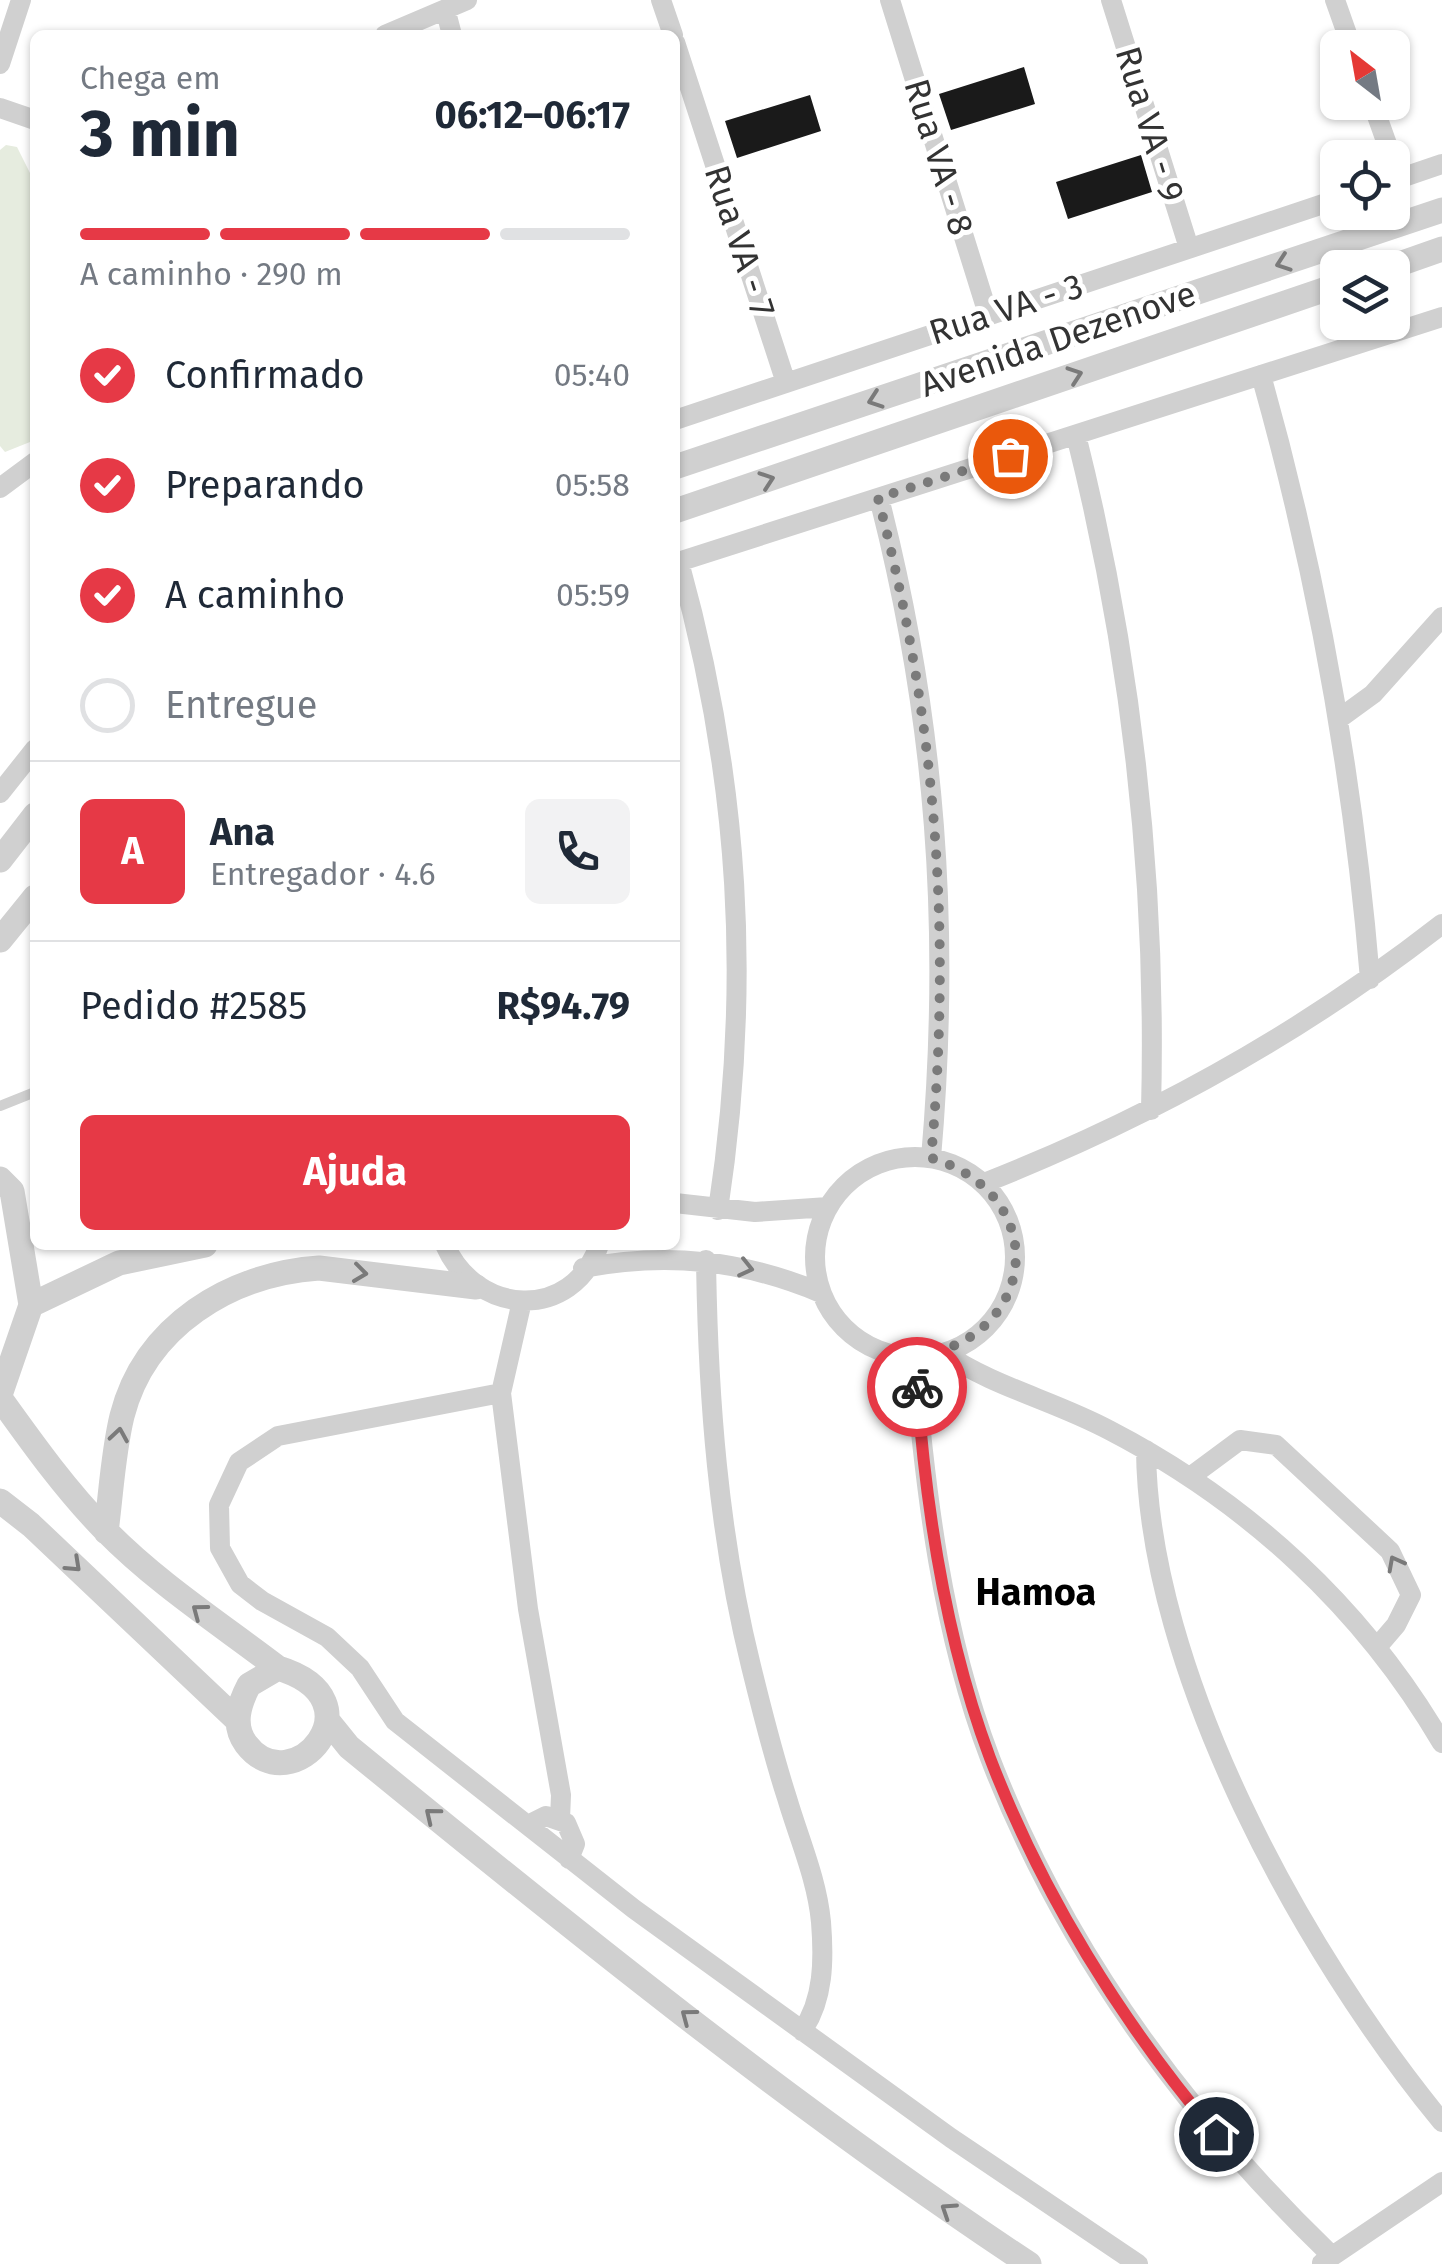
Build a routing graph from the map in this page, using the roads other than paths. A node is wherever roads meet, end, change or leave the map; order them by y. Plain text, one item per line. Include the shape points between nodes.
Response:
1 (21, 0) edge
2 (468, 0) edge
3 (661, 0) edge
4 (890, 0) edge
5 (1111, 0) edge
6 (1335, 0) edge
7 (446, 12) junction
8 (398, 30) edge
9 (451, 30) edge
10 (671, 30) edge
11 (1346, 30) edge
12 (680, 57) edge
13 (0, 64) edge
14 (0, 108) edge
15 (30, 118) edge
16 (1442, 164) edge
17 (1410, 167) edge
18 (1320, 205) edge
19 (1442, 210) edge
20 (1189, 248) junction
21 (1442, 249) edge
22 (1410, 260) edge
23 (1320, 291) edge
24 (988, 314) junction
25 (1442, 317) edge
26 (1262, 375) junction
27 (786, 383) junction
28 (680, 418) edge
29 (1076, 435) junction
30 (30, 465) edge
31 (680, 465) edge
32 (4, 479) edge
33 (878, 498) junction
34 (680, 509) edge
35 (680, 561) edge
36 (680, 574) edge
37 (1442, 617) edge
38 (1340, 718) junction
39 (30, 755) edge
40 (0, 793) edge
41 (30, 821) edge
42 (0, 860) edge
43 (30, 903) edge
44 (1442, 924) edge
45 (0, 940) edge
46 (1370, 979) junction
47 (30, 1094) edge
48 (0, 1106) edge
49 (1152, 1110) junction
50 (931, 1158) junction
51 (984, 1184) junction
52 (16, 1188) edge
53 (680, 1203) edge
54 (828, 1207) junction
55 (718, 1210) junction
56 (181, 1250) edge
57 (443, 1250) edge
58 (596, 1250) edge
59 (706, 1260) junction
60 (586, 1271) junction
61 (476, 1287) junction
62 (821, 1294) junction
63 (522, 1301) junction
64 (31, 1305) junction
65 (944, 1353) junction
66 (914, 1357) junction
67 (501, 1393) junction
68 (0, 1397) edge
69 (1146, 1450) junction
70 (1190, 1477) junction
71 (0, 1501) edge
72 (106, 1532) junction
73 (1378, 1646) junction
74 (278, 1668) junction
75 (238, 1721) junction
76 (328, 1721) junction
77 (1442, 1743) edge
78 (560, 1819) junction
79 (528, 1826) junction
80 (569, 1859) junction
81 (802, 2031) junction
82 (1442, 2122) edge
83 (1442, 2182) edge
84 (1326, 2259) edge
85 (1029, 2264) edge
86 (1138, 2264) edge

1 - 13 street
2 - 7 street
3 - 10 street
4 - 24 street, Rua VA - 8
5 - 20 street, Rua VA - 9
6 - 11 street
7 - 8 street
7 - 9 street
12 - 27 street, Rua VA - 7
14 - 15 street
16 - 17 street
18 - 20 street, Rua VA - 3
19 -> 31 street, Avenida Dezenove
20 - 24 street, Rua VA - 3
21 - 22 street
34 -> 23 street, Avenida Dezenove
24 - 27 street, Rua VA - 3
25 - 26 street
26 - 29 street
26 - 38 street
27 - 28 street, Rua VA - 3
29 - 33 street
29 - 49 street via 1109,574 1142,794
30 - 32 street
33 - 35 street
33 - 50 street via 920,686 938,842 942,975
36 - 55 street via 719,732 738,908 734,1090
37 - 38 street via 1373,694
38 - 46 street
39 - 40 street
41 - 42 street
43 - 45 street
44 - 46 street
46 - 49 street
47 - 48 lane
49 - 51 street
50 - 51 street via 959,1166
50 - 54 street via 872,1166
51 - 65 street via 1014,1235 1016,1265 993,1320
52 - 64 street
53 - 55 street
54 - 55 street
54 - 62 street via 814,1264
56 - 64 street via 120,1263
57 - 61 street
58 - 60 street
59 - 60 street via 645,1259
59 -> 62 street via 765,1272
59 - 81 street via 715,1445 736,1594 820,1918 818,1992
60 - 63 street via 546,1298
61 - 63 street
72 -> 61 street via 123,1412 163,1338 202,1306 247,1281 319,1268
62 - 66 street via 858,1340
63 - 67 street
64 - 68 street
65 - 66 street
65 - 69 street
66 - 84 street via 928,1495 954,1628 990,1756 1020,1827 1077,1936 1166,2071
67 - 78 street
67 - 79 street via 264,1442 230,1475 218,1505 218,1534 225,1561 250,1594 327,1636 360,1668 395,1721
68 - 72 street
69 - 70 street
69 - 82 street via 1152,1529 1174,1624 1222,1754 1315,1939
70 - 73 street via 1284,1549
73 -> 70 street via 1411,1595 1390,1550 1276,1445 1240,1440
71 -> 75 street
74 -> 72 street
73 - 77 street
74 - 75 street via 250,1685
74 - 76 street via 314,1685
75 - 76 street via 247,1746 282,1762 308,1755
85 -> 76 street via 932,2200 585,1938 349,1747
78 - 79 street via 546,1816
78 - 80 street via 574,1836
79 - 80 street
80 - 81 street
81 - 86 street
83 - 84 street

